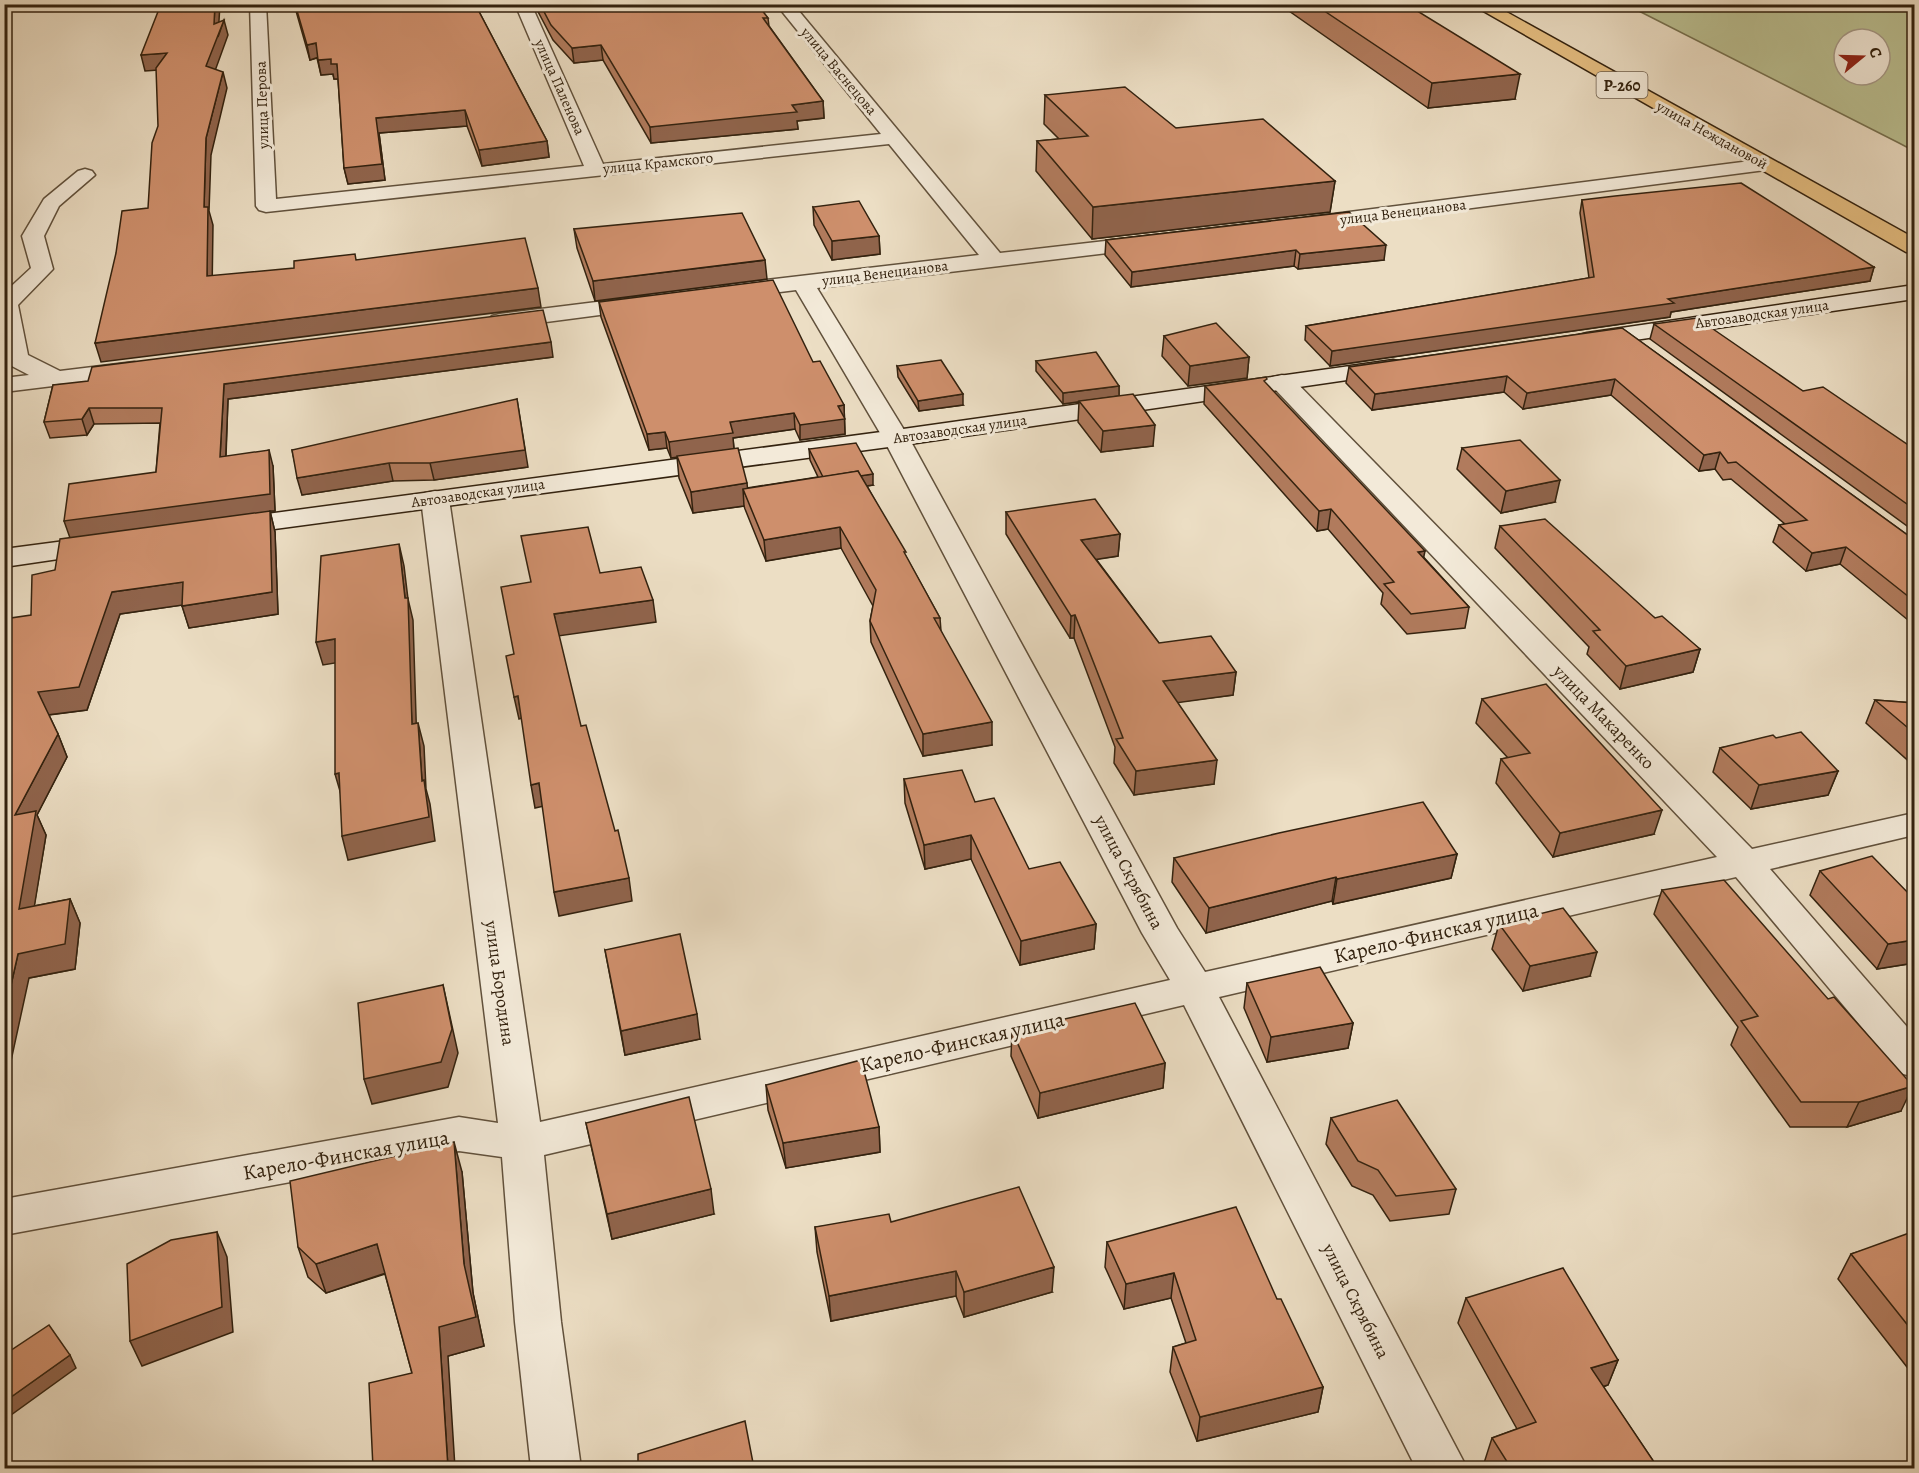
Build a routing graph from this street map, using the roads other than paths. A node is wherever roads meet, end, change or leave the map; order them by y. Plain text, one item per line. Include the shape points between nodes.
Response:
1 (258, 4) edge
2 (523, 4) edge
3 (784, 4) edge
4 (1479, 4) edge
5 (894, 138) junction
6 (1766, 165) junction
7 (596, 170) junction
8 (85, 175) dead end
9 (266, 206) joint
10 (1288, 225) edge
11 (1171, 239) edge
12 (1914, 247) edge
13 (994, 260) junction
14 (802, 282) junction
15 (1914, 292) edge
16 (707, 295) edge
17 (672, 299) edge
18 (483, 324) edge
19 (1625, 335) junction
20 (1566, 343) edge
21 (1654, 356) edge
22 (1412, 364) edge
23 (152, 366) edge
24 (57, 379) junction
25 (1282, 382) junction
26 (4, 386) edge
27 (896, 438) junction
28 (435, 499) junction
29 (202, 531) edge
30 (132, 541) edge
31 (4, 558) edge
32 (1914, 824) edge
33 (1744, 863) junction
34 (1196, 988) junction
35 (1914, 1062) edge
36 (522, 1143) junction
37 (4, 1217) edge
38 (556, 1468) edge
39 (1442, 1468) edge

1 - 9 street, улица Перова
2 - 7 street, улица Паленова
3 - 5 street, улица Васнецова
4 - 6 highway, улица Неждановой / Р-260
5 - 7 street, улица Крамского
5 - 13 street
6 - 10 street, улица Венецианова
6 - 12 highway, улица Неждановой / Р-260
7 - 9 street, улица Крамского
8 - 24 street via 51,203 33,236 42,269 6,304 17,359
11 - 13 street, улица Венецианова
13 - 14 street, улица Венецианова
14 - 16 street, улица Венецианова
14 - 27 street, улица Скрябина
15 - 19 street, Автозаводская улица
17 - 18 street
19 - 20 street, Автозаводская улица
19 - 21 street
22 - 25 street, Автозаводская улица
23 - 24 street
24 - 26 street
25 - 27 street, Автозаводская улица
25 - 33 street, улица Макаренко
27 - 28 street, Автозаводская улица
27 - 34 street, улица Скрябина via 1161,933
28 - 29 street, Автозаводская улица
28 - 36 street, улица Бородина
30 - 31 street
32 - 33 street, Карело-Финская улица
33 - 34 street, Карело-Финская улица
33 - 35 street, улица Макаренко
34 - 36 street, Карело-Финская улица
34 - 39 street, улица Скрябина
36 - 37 street, Карело-Финская улица via 459,1134
36 - 38 street, улица Бородина

